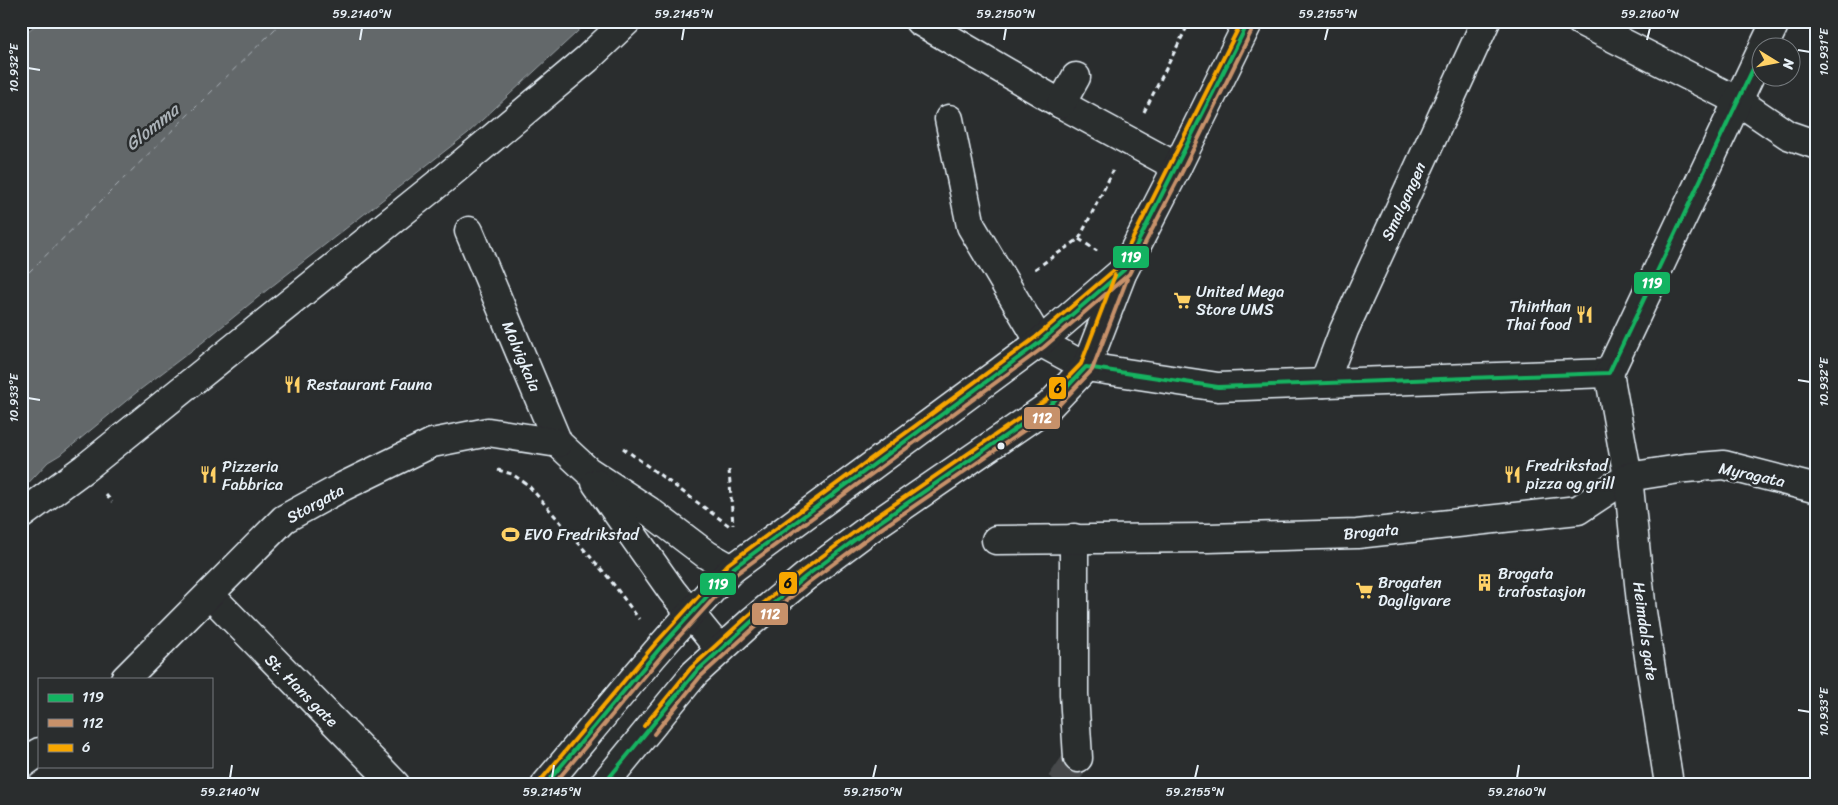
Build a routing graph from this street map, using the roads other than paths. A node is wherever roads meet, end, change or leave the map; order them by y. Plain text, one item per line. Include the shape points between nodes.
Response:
1 (627, 21) edge
2 (919, 21) edge
3 (1249, 21) edge
4 (1486, 21) edge
5 (1580, 21) edge
6 (1776, 21) edge
7 (1768, 38) edge
8 (1750, 75) edge
9 (1076, 77) dead end
10 (1738, 101) junction
11 (1060, 104) junction
12 (949, 118) dead end
13 (1817, 145) edge
14 (1177, 167) junction
15 (469, 231) dead end
16 (1114, 262) junction
17 (1040, 342) junction
18 (1086, 367) junction
19 (1609, 373) junction
20 (1324, 383) junction
21 (558, 443) junction
22 (588, 471) junction
23 (1628, 477) junction
24 (1817, 489) edge
25 (21, 515) edge
26 (1074, 538) junction
27 (996, 540) dead end
28 (732, 569) junction
29 (210, 595) junction
30 (690, 612) junction
31 (720, 650) junction
32 (126, 678) edge
33 (38, 753) edge
34 (1078, 758) tunnel mouth
35 (21, 765) edge
36 (395, 784) edge
37 (546, 784) edge
38 (604, 784) edge
39 (1669, 784) edge

1 - 25 street via 587,59 446,177 85,468
2 - 11 street
3 - 14 street
4 - 20 street, Smalgangen via 1344,330
5 - 10 street
6 - 7 street
8 - 10 street
9 - 11 street
10 - 13 street via 1788,134
10 - 19 street
11 - 14 street
12 - 17 street via 971,226
14 - 16 street
15 - 21 street, Molvigkaia
16 - 17 street
16 - 18 street
17 - 18 street
17 - 28 street
18 - 20 street via 1218,387
18 - 31 street via 1050,405 868,530 805,577
19 - 20 street
19 - 23 street
21 - 22 street, Molvigkaia
21 - 29 street, Storgata via 488,432 432,442 284,519
22 - 28 street, Molvigkaia
22 - 30 street, Molvigkaia
23 - 24 street, Myragata via 1724,465
23 - 26 street, Brogata via 1578,510 1357,534
23 - 39 street, Heimdals gate via 1642,612
26 - 27 street, Brogata
26 - 34 street via 1074,694
28 - 30 street
29 - 32 street, Storgata
29 - 36 street, St. Hans gate
30 - 31 street, Molvigkaia
30 - 37 street
31 - 38 street via 695,673
33 - 35 street

